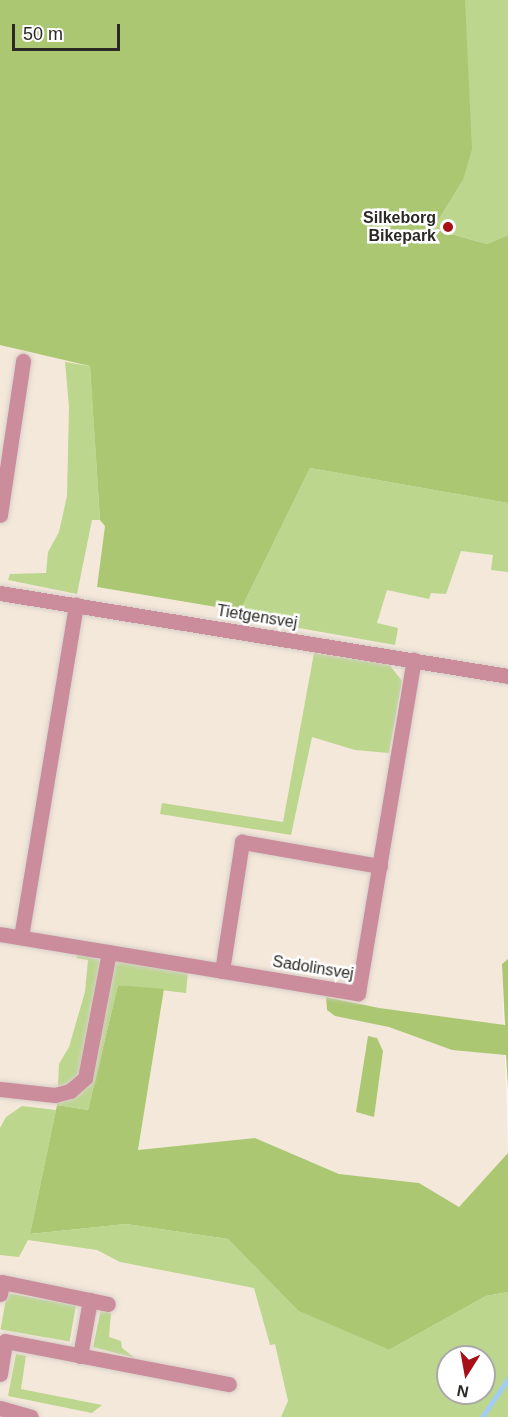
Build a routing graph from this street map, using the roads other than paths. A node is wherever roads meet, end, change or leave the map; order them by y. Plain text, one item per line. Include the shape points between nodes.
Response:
1 (23, 360) dead end
2 (0, 515) edge
3 (0, 593) edge
4 (76, 605) junction
5 (414, 660) junction
6 (508, 676) edge
7 (380, 866) junction
8 (0, 934) edge
9 (21, 937) junction
10 (109, 952) junction
11 (222, 971) junction
12 (0, 1089) edge
13 (0, 1294) edge
14 (90, 1300) junction
15 (108, 1304) dead end
16 (3, 1339) edge
17 (80, 1356) junction
18 (0, 1374) edge
19 (229, 1384) dead end
20 (0, 1408) edge
21 (31, 1417) edge

1 - 2 street
3 - 4 street, Tietgensvej
4 - 5 street, Tietgensvej
4 - 9 street
5 - 6 street, Tietgensvej
5 - 7 street, Sadolinsvej
7 - 11 street, Sadolinsvej via 358,993
7 - 11 street via 242,842
8 - 9 street, Sadolinsvej
9 - 10 street, Sadolinsvej
10 - 11 street, Sadolinsvej
10 - 12 street via 85,1078 70,1091 55,1095
13 - 14 street via 2,1282
14 - 15 street
14 - 17 street
16 - 17 street
16 - 18 street
17 - 19 street
20 - 21 street

